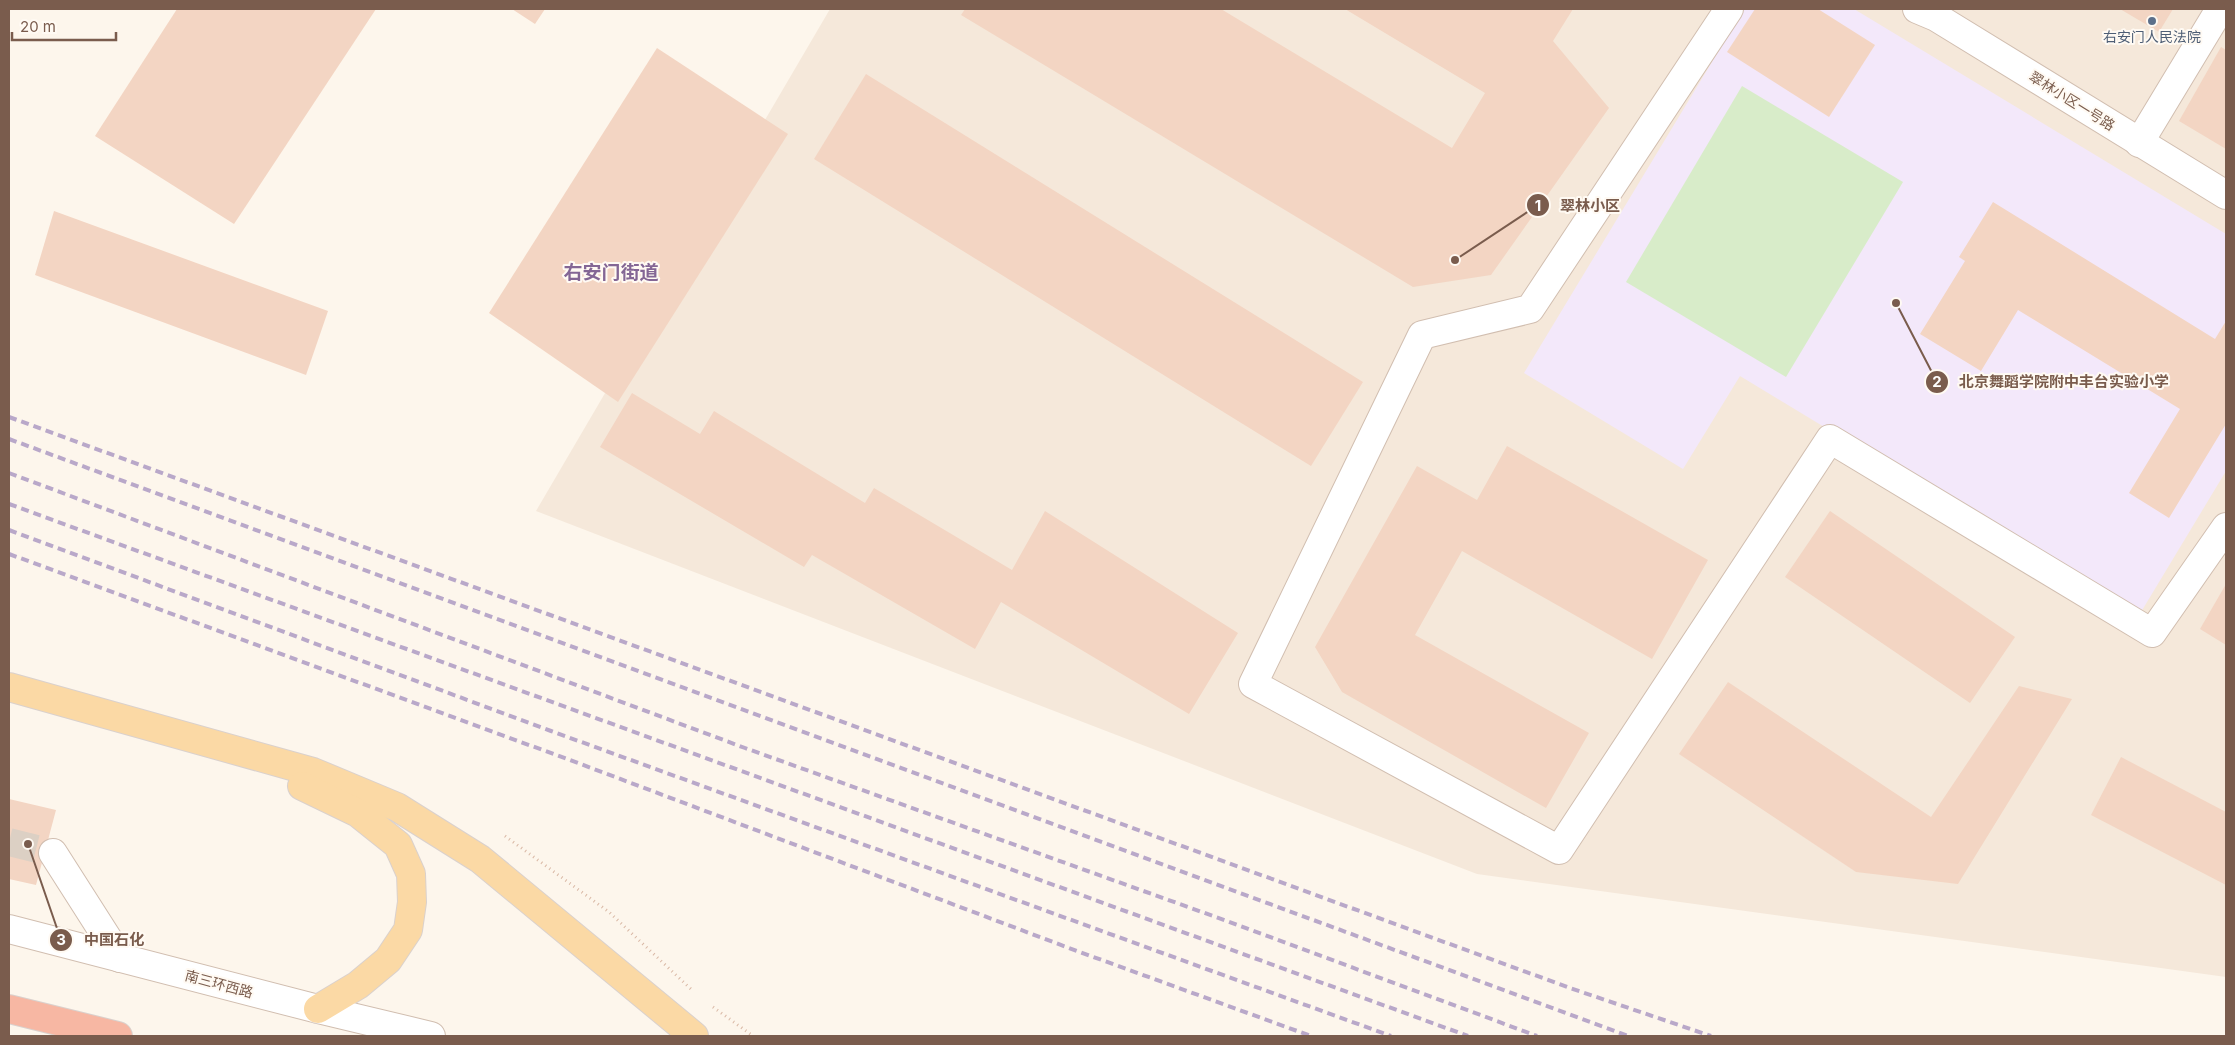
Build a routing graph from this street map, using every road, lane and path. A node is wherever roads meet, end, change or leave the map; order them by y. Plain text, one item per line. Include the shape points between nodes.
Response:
1 (1729, 9) edge
2 (2220, 9) edge
3 (1932, 11) edge
4 (2139, 143) junction
5 (2226, 195) edge
6 (2226, 527) edge
7 (9, 687) edge
8 (9, 706) edge
9 (504, 835) dead end
10 (53, 853) tunnel mouth
11 (9, 929) edge
12 (120, 958) junction
13 (696, 993) dead end
14 (710, 1005) dead end
15 (9, 1009) edge
16 (318, 1009) junction
17 (118, 1036) edge
18 (431, 1036) edge
19 (694, 1036) edge
20 (753, 1036) edge

1 - 6 street via 1530,309 1422,335 1254,684 1559,850 1830,439 2152,633
2 - 4 street
3 - 4 street, 翠林小区一号路
4 - 5 street, 翠林小区一号路
7 - 19 main road via 313,772 397,807 480,859
8 - 16 main road via 297,784 358,813 398,845 411,874 408,930 388,960 358,985
9 - 13 path via 608,912
10 - 12 street
11 - 12 street, 南三环西路
12 - 16 street, 南三环西路
14 - 20 path
15 - 17 highway
16 - 18 street, 南三环西路

